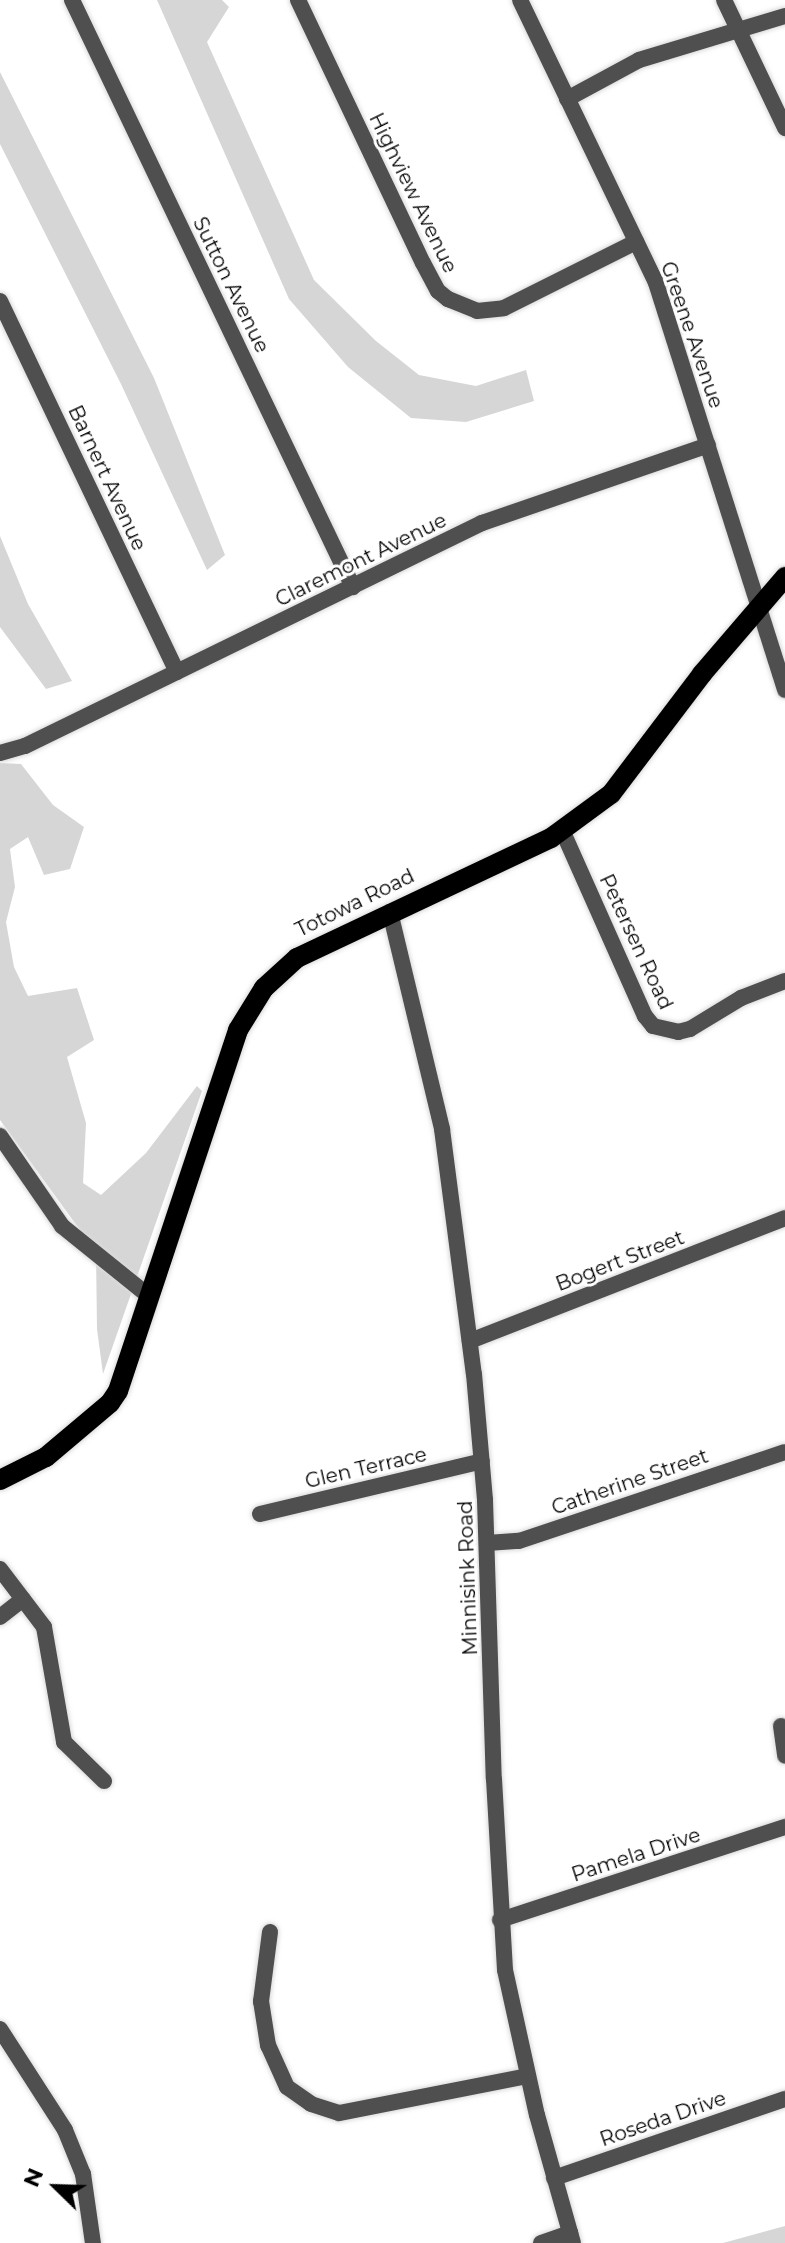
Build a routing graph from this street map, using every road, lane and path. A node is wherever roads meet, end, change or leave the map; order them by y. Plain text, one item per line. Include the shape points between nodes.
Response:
1 (72, 0) edge
2 (298, 0) edge
3 (520, 0) edge
4 (724, 0) edge
5 (785, 16) edge
6 (738, 30) junction
7 (567, 99) junction
8 (785, 128) edge
9 (636, 242) junction
10 (0, 301) edge
11 (708, 445) junction
12 (785, 577) edge
13 (353, 587) junction
14 (759, 608) junction
15 (177, 672) junction
16 (784, 687) edge
17 (0, 753) edge
18 (562, 830) junction
19 (390, 912) junction
20 (785, 981) edge
21 (0, 1136) edge
22 (785, 1218) edge
23 (150, 1297) junction
24 (470, 1341) junction
25 (785, 1452) edge
26 (482, 1461) junction
27 (0, 1480) edge
28 (260, 1514) dead end
29 (487, 1543) junction
30 (0, 1569) edge
31 (23, 1599) junction
32 (0, 1617) edge
33 (781, 1726) dead end
34 (785, 1756) edge
35 (104, 1781) dead end
36 (785, 1827) edge
37 (500, 1920) junction
38 (270, 1932) dead end
39 (0, 2029) edge
40 (527, 2076) junction
41 (785, 2099) edge
42 (554, 2178) junction
43 (572, 2238) edge
44 (93, 2243) edge
45 (541, 2243) edge

1 - 13 street, Sutton Avenue
2 - 9 street, Highview Avenue via 423,263 448,299 477,311 504,308
3 - 7 street, Greene Avenue
4 - 6 street
5 - 6 street
6 - 7 street via 639,60
6 - 8 street
7 - 9 street, Greene Avenue
9 - 11 street, Greene Avenue via 656,283
10 - 15 street, Barnert Avenue
11 - 13 street, Claremont Avenue via 482,523
11 - 14 street, Greene Avenue
12 - 14 main road, Totowa Road
13 - 15 street, Claremont Avenue
14 - 16 street, Greene Avenue
14 - 18 main road, Totowa Road via 611,794
15 - 17 street, Claremont Avenue
18 - 19 main road, Totowa Road
18 - 20 street, Petersen Road via 653,1026 690,1029 741,998
19 - 23 main road, Totowa Road via 297,958 253,1002 238,1030
19 - 24 street, Minnisink Road via 439,1116
21 - 23 street via 62,1226
22 - 24 street, Bogert Street
23 - 27 main road, Totowa Road via 110,1403 46,1457
24 - 26 street, Minnisink Road
25 - 29 street, Catherine Street via 519,1541
26 - 28 street, Glen Terrace
26 - 29 street, Minnisink Road
29 - 37 street, Minnisink Road
30 - 31 street
31 - 32 street
31 - 35 street via 46,1636 64,1742
33 - 34 street
36 - 37 street, Pamela Drive
37 - 40 street, Minnisink Road
38 - 40 street via 261,2001 268,2045 287,2087 311,2104 339,2113
39 - 44 street via 65,2130 83,2174
40 - 42 street, Minnisink Road
41 - 42 street, Roseda Drive
42 - 43 street, Minnisink Road
43 - 45 street

